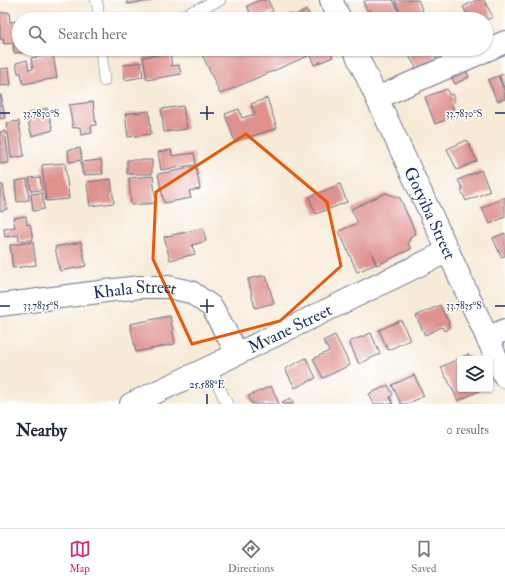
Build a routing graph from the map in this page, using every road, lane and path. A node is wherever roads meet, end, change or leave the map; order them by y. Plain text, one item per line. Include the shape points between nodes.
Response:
1 (96, 0) edge
2 (220, 0) edge
3 (331, 0) edge
4 (98, 12) edge
5 (191, 12) edge
6 (337, 12) edge
7 (505, 42) edge
8 (493, 47) edge
9 (102, 56) edge
10 (357, 56) edge
11 (473, 56) edge
12 (104, 81) dead end
13 (377, 98) junction
14 (448, 251) junction
15 (0, 305) edge
16 (496, 334) edge
17 (237, 353) junction
18 (210, 367) junction
19 (505, 377) edge
20 (131, 404) edge
21 (227, 404) edge

1 - 4 lane
2 - 5 lane
3 - 6 street
7 - 8 street
9 - 12 lane
10 - 13 street, Gotyiba Street
11 - 13 street
13 - 14 street, Gotyiba Street
14 - 16 street, Gotyiba Street
14 - 17 street, Mvane Street
15 - 17 street, Khala Street via 140,287 168,287 191,292 212,307
16 - 19 street, Gotyiba Street
17 - 18 street, Mvane Street
18 - 20 street, Mvane Street
18 - 21 lane

